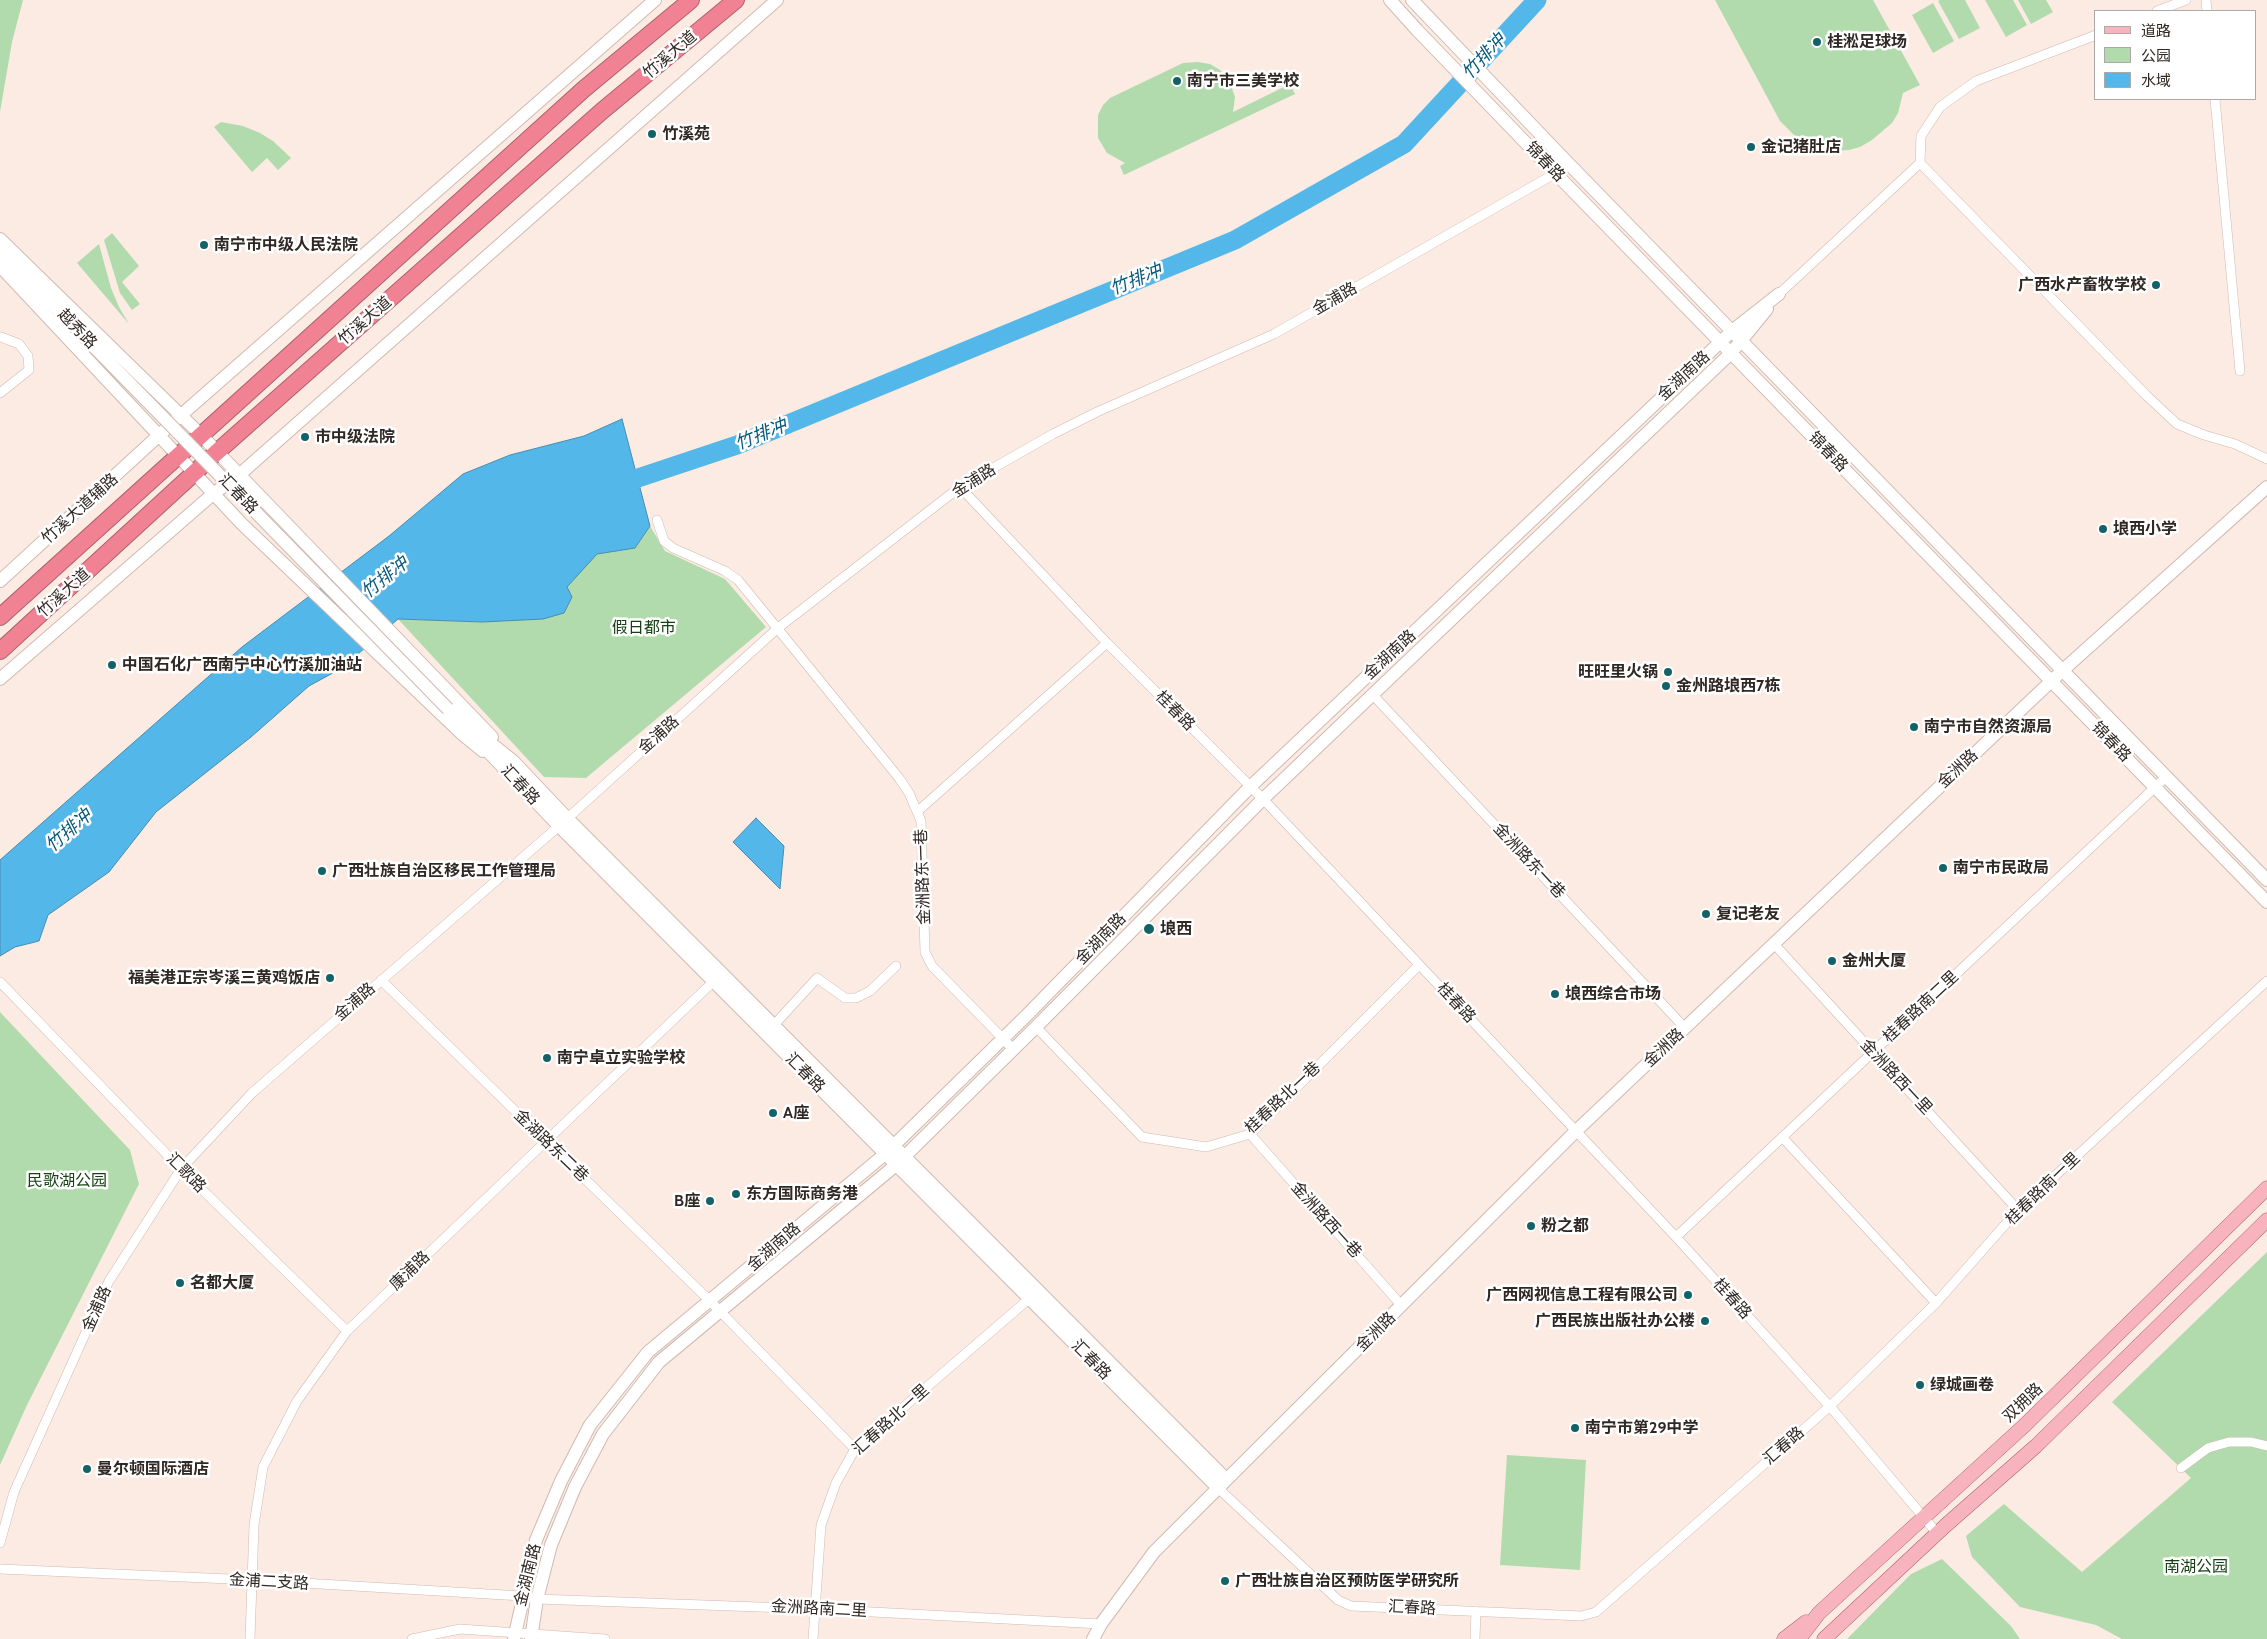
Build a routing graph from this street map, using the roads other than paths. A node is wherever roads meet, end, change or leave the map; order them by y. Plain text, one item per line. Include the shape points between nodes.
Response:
1 (655, 0) edge
2 (691, 0) edge
3 (736, 0) edge
4 (777, 0) edge
5 (1390, 0) edge
6 (1412, 0) edge
7 (2186, 0) edge
8 (2159, 10) edge
9 (2094, 36) edge
10 (2215, 100) edge
11 (1920, 163) junction
12 (1556, 173) junction
13 (0, 240) edge
14 (0, 252) edge
15 (0, 266) edge
16 (1779, 294) junction
17 (1732, 331) junction
18 (1, 337) edge
19 (1742, 341) junction
20 (1720, 342) junction
21 (1731, 353) junction
22 (2240, 371) dead end
23 (0, 393) edge
24 (153, 407) joint
25 (180, 416) junction
26 (201, 435) junction
27 (159, 436) junction
28 (217, 452) junction
29 (178, 458) junction
30 (2267, 459) edge
31 (195, 473) junction
32 (239, 475) junction
33 (2267, 486) edge
34 (960, 487) junction
35 (213, 494) junction
36 (657, 520) dead end
37 (0, 581) edge
38 (0, 617) edge
39 (778, 628) junction
40 (1107, 643) junction
41 (0, 651) edge
42 (2063, 670) junction
43 (0, 679) edge
44 (2051, 681) junction
45 (1372, 694) junction
46 (508, 765) junction
47 (2166, 777) junction
48 (1250, 786) junction
49 (2155, 788) junction
50 (1262, 799) junction
51 (918, 811) junction
52 (563, 822) junction
53 (2267, 880) edge
54 (2267, 902) edge
55 (1774, 944) junction
56 (1419, 964) junction
57 (896, 966) dead end
58 (381, 980) junction
59 (714, 981) junction
60 (2267, 981) edge
61 (0, 982) edge
62 (774, 1025) junction
63 (1036, 1028) junction
64 (1685, 1028) junction
65 (1002, 1038) junction
66 (1013, 1049) junction
67 (1873, 1052) junction
68 (1576, 1131) junction
69 (1250, 1134) junction
70 (1782, 1137) junction
71 (546, 1141) junction
72 (889, 1149) junction
73 (900, 1160) junction
74 (181, 1169) junction
75 (2267, 1188) edge
76 (2018, 1210) junction
77 (2267, 1220) edge
78 (1676, 1237) junction
79 (1030, 1298) junction
80 (710, 1301) junction
81 (1936, 1303) junction
82 (1402, 1306) junction
83 (720, 1313) junction
84 (347, 1331) junction
85 (1829, 1407) junction
86 (2267, 1446) edge
87 (854, 1449) junction
88 (2181, 1468) dead end
89 (1222, 1484) junction
90 (1923, 1516) junction
91 (1937, 1533) junction
92 (0, 1543) edge
93 (0, 1569) edge
94 (253, 1580) junction
95 (522, 1596) junction
96 (537, 1599) junction
97 (815, 1608) junction
98 (1476, 1611) junction
99 (1819, 1613) junction
100 (1101, 1624) junction
101 (1834, 1633) edge
102 (515, 1636) edge
103 (531, 1637) edge
104 (250, 1639) edge
105 (412, 1639) edge
106 (605, 1639) edge
107 (813, 1639) edge
108 (1093, 1639) edge
109 (1475, 1639) edge
110 (1784, 1639) edge
111 (1799, 1639) edge
112 (1824, 1639) edge

1 - 25 main road, 竹溪大道辅路
2 - 26 highway, 竹溪大道 via 584,89
3 - 28 highway, 竹溪大道 via 602,111
4 - 32 main road
5 - 12 main road, 锦春路
6 - 17 main road, 锦春路
7 - 8 street
9 - 11 street via 1976,81 1940,107 1922,136
10 - 22 street
11 - 16 street, 金湖南路
11 - 30 street via 2177,424 2236,444
12 - 20 main road, 锦春路
12 - 34 street, 金浦路 via 1274,334 1097,412
13 - 25 main road
14 - 24 main road, 越秀路
15 - 27 main road
16 - 17 main road, 金湖南路
16 - 19 main road, 金湖南路
17 - 19 main road, 锦春路
17 - 20 main road, 金湖南路
18 - 23 street via 19,344 28,356 29,370
19 - 21 main road, 金湖南路
19 - 42 main road, 锦春路
20 - 21 main road, 锦春路
20 - 48 main road, 金湖南路
21 - 44 main road, 锦春路
21 - 45 main road, 金湖南路
24 - 46 main road, 汇春路, bridge via 448,709
25 - 26 main road
25 - 27 main road, 竹溪大道辅路
26 - 28 main road
26 - 29 highway, 竹溪大道
27 - 29 main road
27 - 37 main road, 竹溪大道辅路
28 - 31 highway, 竹溪大道
28 - 32 main road
29 - 31 main road
29 - 38 highway, 竹溪大道
31 - 35 main road
31 - 41 highway, 竹溪大道
32 - 35 main road
32 - 46 main road via 477,719
33 - 42 main road, 金洲路
34 - 39 street, 金浦路
34 - 40 street, 桂春路
35 - 43 main road
35 - 46 main road via 461,733
36 - 39 street, 金洲路东一巷 via 664,541 738,580
39 - 51 street, 金洲路东一巷 via 899,778
39 - 52 street, 金浦路
40 - 48 street, 桂春路
40 - 51 street
42 - 44 main road, 金洲路
42 - 47 main road, 锦春路
44 - 49 main road, 锦春路
44 - 55 main road, 金洲路
45 - 50 main road, 金湖南路
45 - 64 street, 金洲路东一巷
46 - 52 main road, 汇春路
47 - 49 street, 桂春路南二里
47 - 53 main road, 锦春路
48 - 50 street, 桂春路
48 - 65 main road, 金湖南路
49 - 54 main road, 锦春路
49 - 67 street, 桂春路南二里
50 - 56 street, 桂春路
50 - 63 main road, 金湖南路
51 - 65 street, 金洲路东一巷 via 922,835 925,952 932,966
52 - 58 street, 金浦路
52 - 59 main road, 汇春路
52 - 62 main road, 汇春路
55 - 64 main road, 金洲路
55 - 67 street, 金洲路西一里
56 - 68 street, 桂春路
56 - 69 street, 桂春路北一巷
57 - 62 street via 870,991 856,998 844,998 818,978
58 - 71 street, 金湖路东二巷
58 - 74 street, 金浦路 via 252,1092
59 - 71 street, 康浦路
59 - 72 main road, 汇春路
60 - 76 street, 桂春路南一里
61 - 74 street, 汇歌路
62 - 72 main road, 汇春路
63 - 66 main road, 金湖南路
63 - 69 street, 桂春路北一巷 via 1142,1137 1206,1147
64 - 68 main road, 金洲路
65 - 66 street, 金洲路东一巷
65 - 72 main road, 金湖南路
66 - 73 main road, 金湖南路
67 - 70 street, 桂春路南二里
67 - 76 street, 金洲路西一里
68 - 78 street, 桂春路
68 - 82 main road, 金洲路
69 - 82 street, 金洲路西一巷
70 - 78 street, 桂春路南二里
70 - 81 street
71 - 80 street, 金湖路东二巷
71 - 84 street, 康浦路
72 - 73 main road, 汇春路
72 - 80 main road, 金湖南路
73 - 79 main road, 汇春路
73 - 83 main road, 金湖南路
73 - 89 main road, 汇春路
74 - 84 street, 汇歌路
74 - 92 street, 金浦路 via 109,1281 14,1492
75 - 90 main road, 双拥路 via 2025,1425
76 - 81 street, 桂春路南一里
77 - 91 main road via 2036,1446
78 - 85 street, 桂春路
79 - 87 street, 汇春路北一里
79 - 89 main road, 汇春路
80 - 83 street, 金湖路东二巷
80 - 95 main road, 金湖南路 via 648,1352 590,1425 536,1540
81 - 85 street, 桂春路南一里
82 - 89 main road, 金洲路
83 - 87 street, 金湖路东二巷
83 - 96 main road, 金湖南路 via 659,1362 603,1434 550,1545
84 - 94 street, 康浦路 via 297,1401 263,1467 254,1525
85 - 90 street, 桂春路
85 - 98 street, 汇春路 via 1596,1612 1581,1616
86 - 88 street via 2229,1442 2208,1448
87 - 97 street, 汇春路北一里 via 836,1483 821,1525
89 - 98 street, 汇春路 via 1338,1600 1351,1606
89 - 100 main road, 金洲路 via 1154,1552
90 - 91 street, 桂春路
90 - 99 main road, 双拥路
91 - 101 main road
93 - 94 street, 金浦二支路
94 - 95 street, 金浦二支路
94 - 104 street, 康浦路
95 - 96 street, 金浦二支路
95 - 102 main road, 金湖南路
96 - 97 street, 金洲路南二里
96 - 103 main road, 金湖南路
97 - 100 street, 金洲路南二里
97 - 107 street, 汇春路北一里
98 - 109 street
99 - 110 main road
99 - 111 main road, 双拥路
100 - 108 main road, 金洲路
101 - 112 main road
102 - 103 street
102 - 105 street via 460,1629
103 - 106 street

